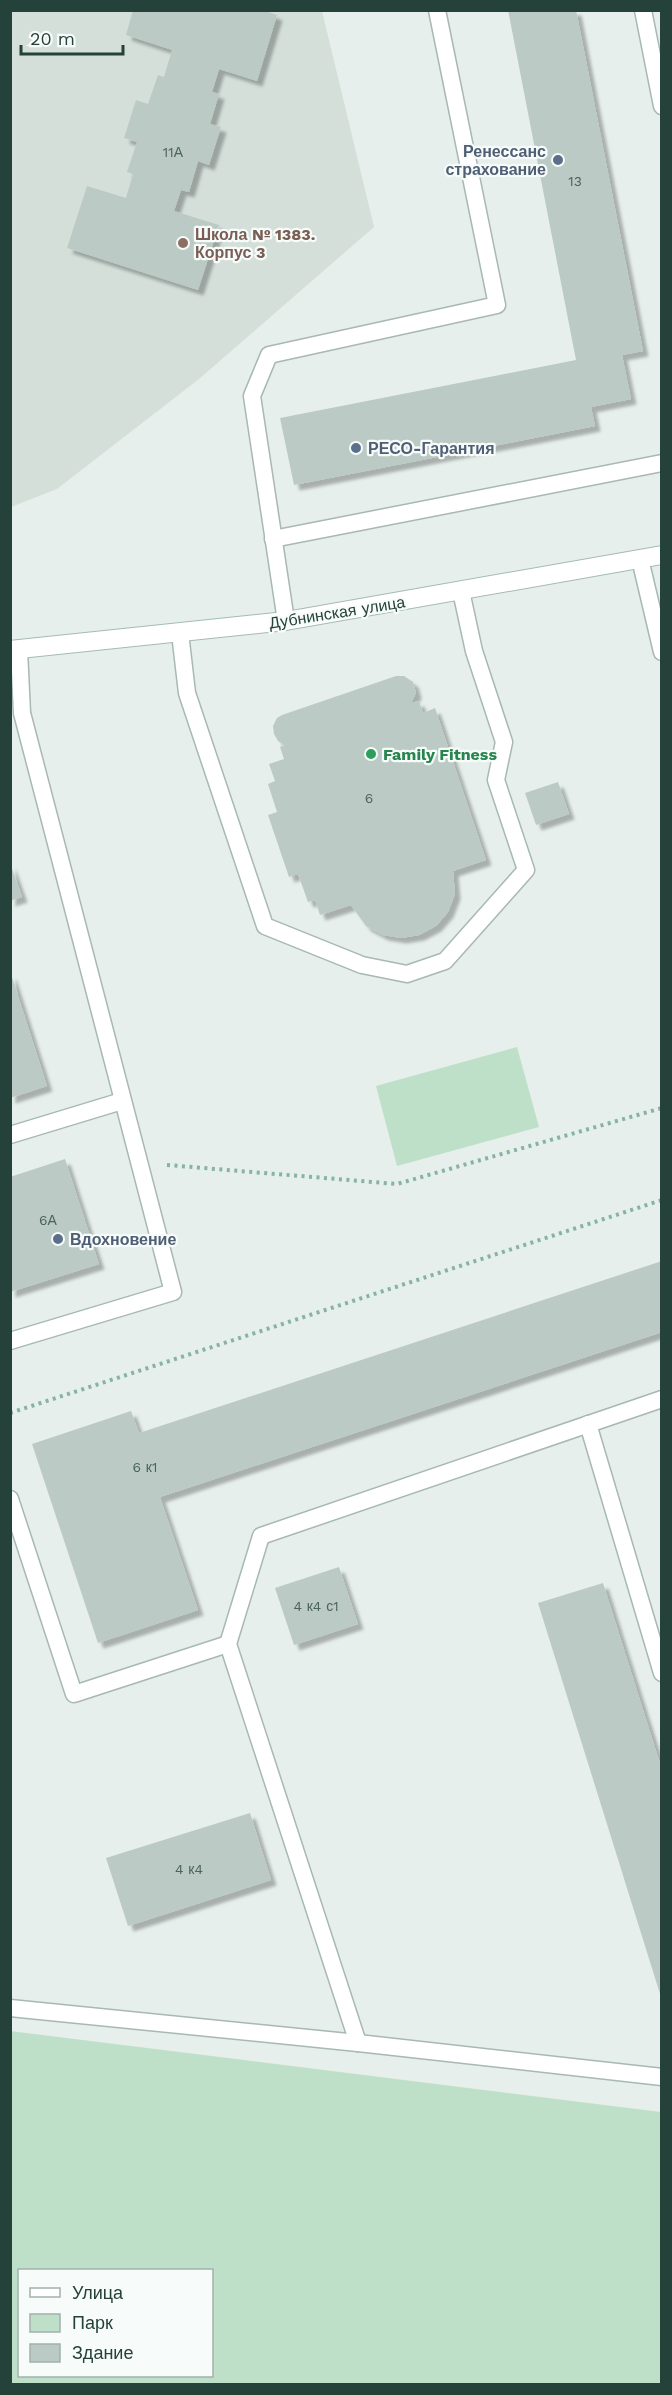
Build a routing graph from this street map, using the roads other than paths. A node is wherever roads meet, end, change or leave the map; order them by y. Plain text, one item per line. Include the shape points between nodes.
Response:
1 (437, 10) edge
2 (643, 10) edge
3 (656, 55) edge
4 (662, 106) edge
5 (662, 463) edge
6 (273, 539) junction
7 (662, 555) edge
8 (640, 559) junction
9 (461, 591) junction
10 (286, 621) junction
11 (180, 633) junction
12 (15, 650) edge
13 (662, 652) edge
14 (122, 1101) junction
15 (10, 1135) edge
16 (10, 1341) edge
17 (662, 1399) edge
18 (588, 1424) junction
19 (10, 1499) edge
20 (228, 1644) junction
21 (662, 1673) edge
22 (10, 2008) edge
23 (358, 2043) junction
24 (662, 2078) edge

1 - 6 lane via 497,305 269,355 252,396
2 - 3 lane
3 - 4 lane
5 - 6 lane
6 - 10 lane
7 - 8 main road, Дубнинская улица
8 - 9 main road, Дубнинская улица
8 - 13 lane
9 - 10 main road, Дубнинская улица
9 - 11 lane via 474,651 504,742 496,780 526,870 445,961 407,974 362,964 265,926 187,693
10 - 11 main road, Дубнинская улица
11 - 12 main road, Дубнинская улица
12 - 14 lane via 22,712
14 - 15 lane
14 - 16 lane via 173,1292
17 - 18 lane
18 - 20 lane via 261,1536
18 - 21 lane
19 - 20 lane via 74,1694
20 - 23 lane
22 - 23 lane
23 - 24 lane

